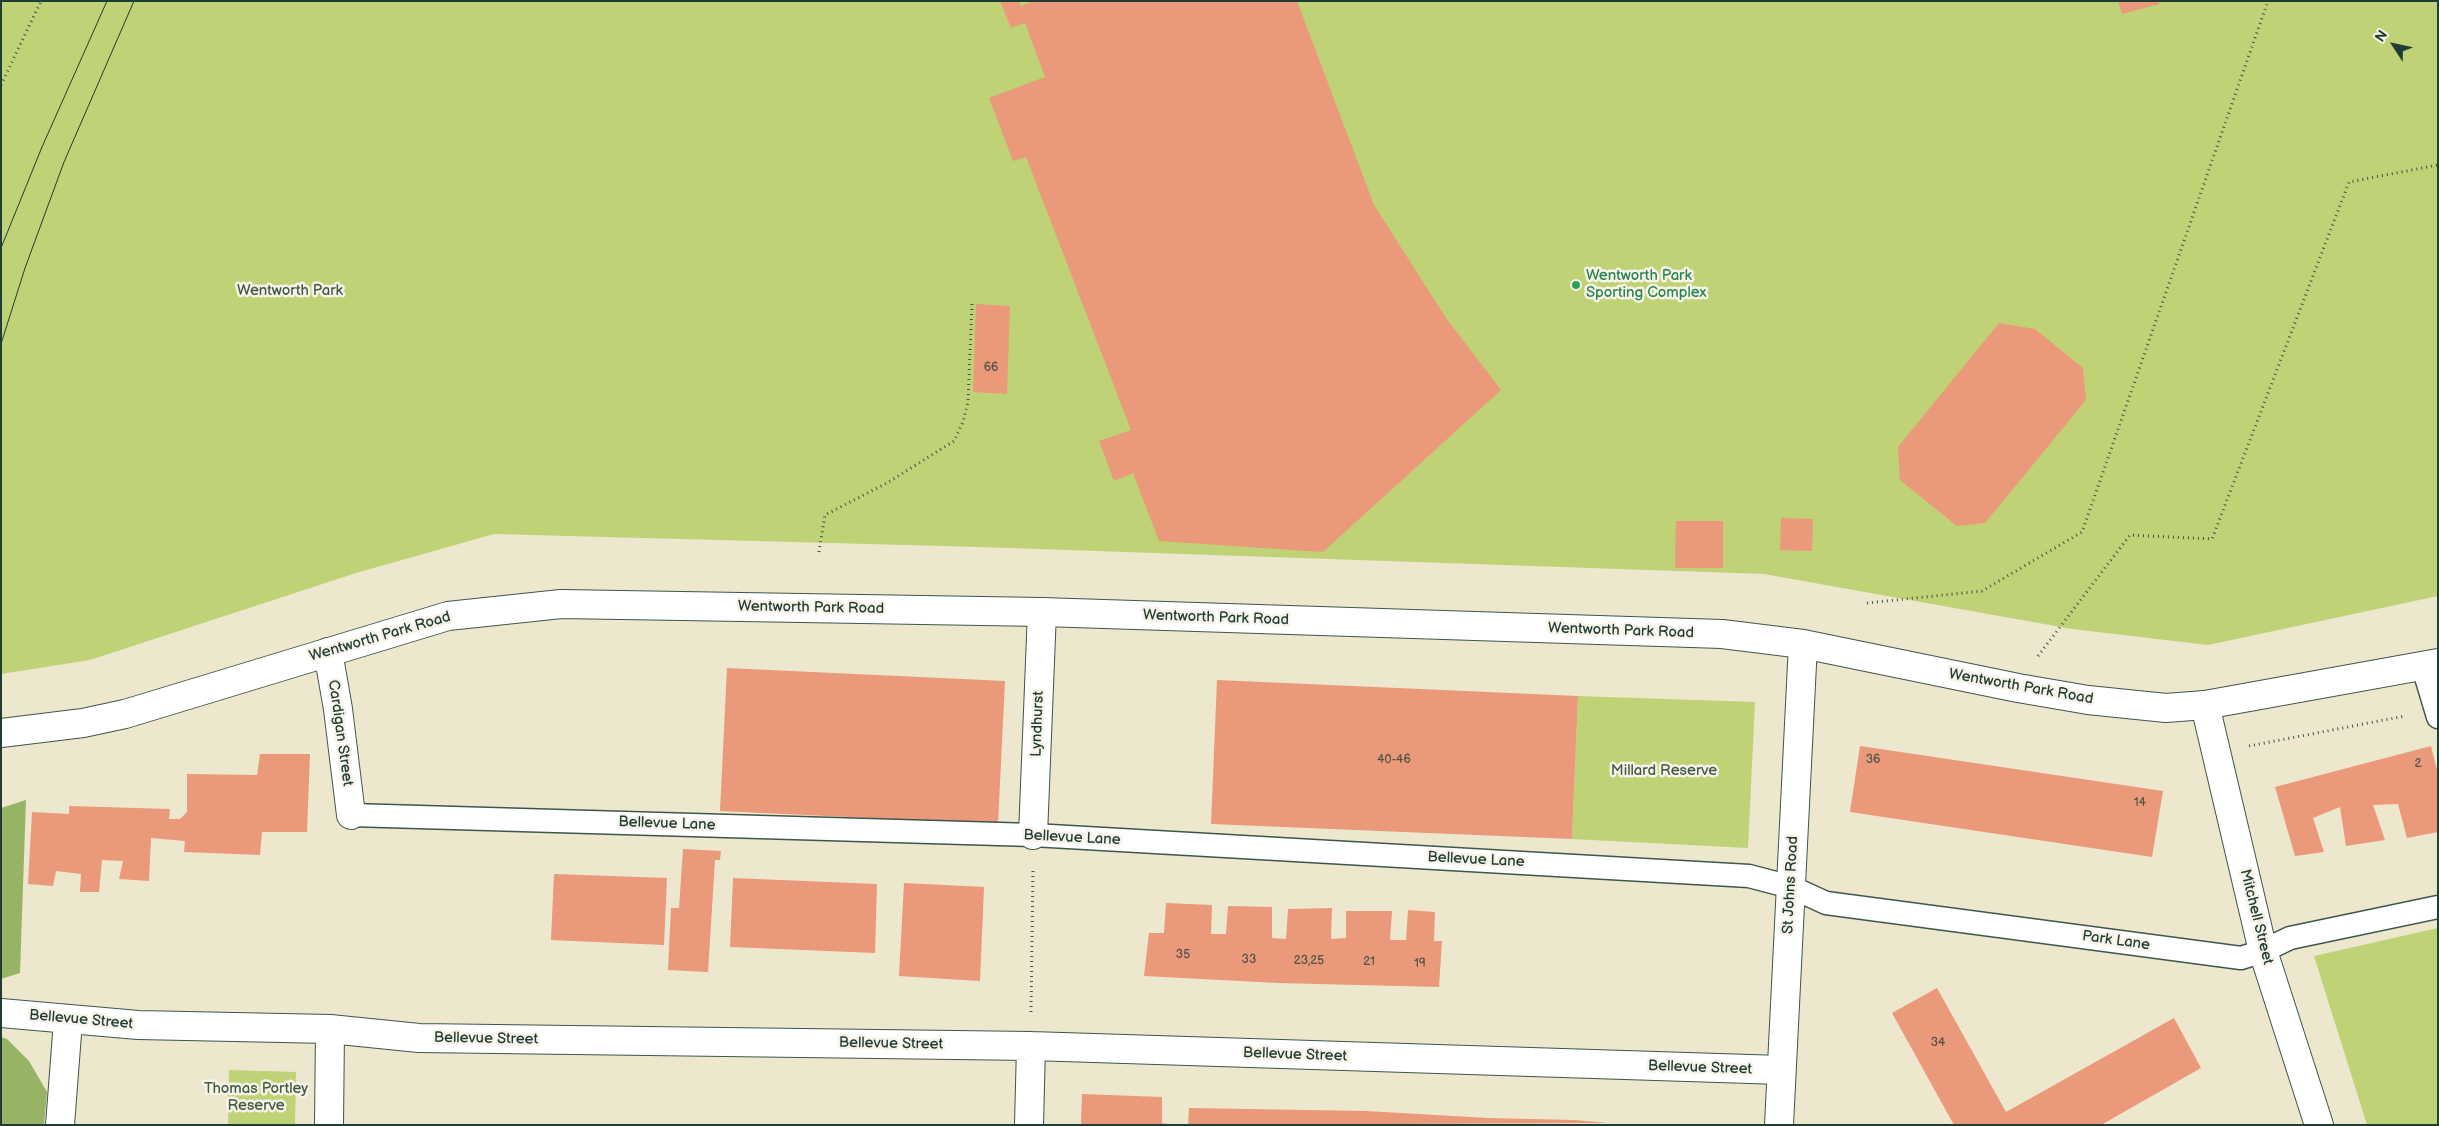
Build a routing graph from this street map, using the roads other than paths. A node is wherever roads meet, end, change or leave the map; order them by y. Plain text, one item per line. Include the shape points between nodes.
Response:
1 (1042, 612) junction
2 (1803, 644) junction
3 (328, 652) junction
4 (2430, 665) edge
5 (2205, 706) junction
6 (2437, 714) edge
7 (1, 733) edge
8 (351, 815) joint
9 (1033, 835) junction
10 (1791, 887) junction
11 (2438, 907) edge
12 (2263, 951) junction
13 (1, 1013) edge
14 (68, 1021) junction
15 (330, 1029) junction
16 (1031, 1046) junction
17 (1781, 1070) junction
18 (60, 1125) edge
19 (329, 1125) edge
20 (1029, 1125) edge
21 (1779, 1125) edge
22 (2319, 1125) edge

1 - 2 street, Wentworth Park Road via 1722,634
1 - 3 street, Wentworth Park Road via 561,604 448,616
1 - 9 street, Lyndhurst
2 - 5 street, Wentworth Park Road via 2088,700 2166,708
2 - 10 street, St Johns Road
3 - 7 street, Wentworth Park Road via 125,714 83,723
3 - 8 street, Cardigan Street
4 - 5 street, Wentworth Park Road
4 - 6 lane
5 - 12 street, Mitchell Street
8 - 9 lane, Bellevue Lane
9 - 10 lane, Bellevue Lane via 1749,876
10 - 12 lane, Park Lane via 1826,903 2241,958
10 - 17 street, St Johns Road
11 - 12 lane, Park Lane via 2290,938
12 - 22 street, Mitchell Street
13 - 14 street, Bellevue Street
14 - 15 street, Bellevue Street via 138,1026
14 - 18 street
15 - 16 street, Bellevue Street via 419,1038
15 - 19 street
16 - 17 street, Bellevue Street
16 - 20 street
17 - 21 street, St Johns Road

